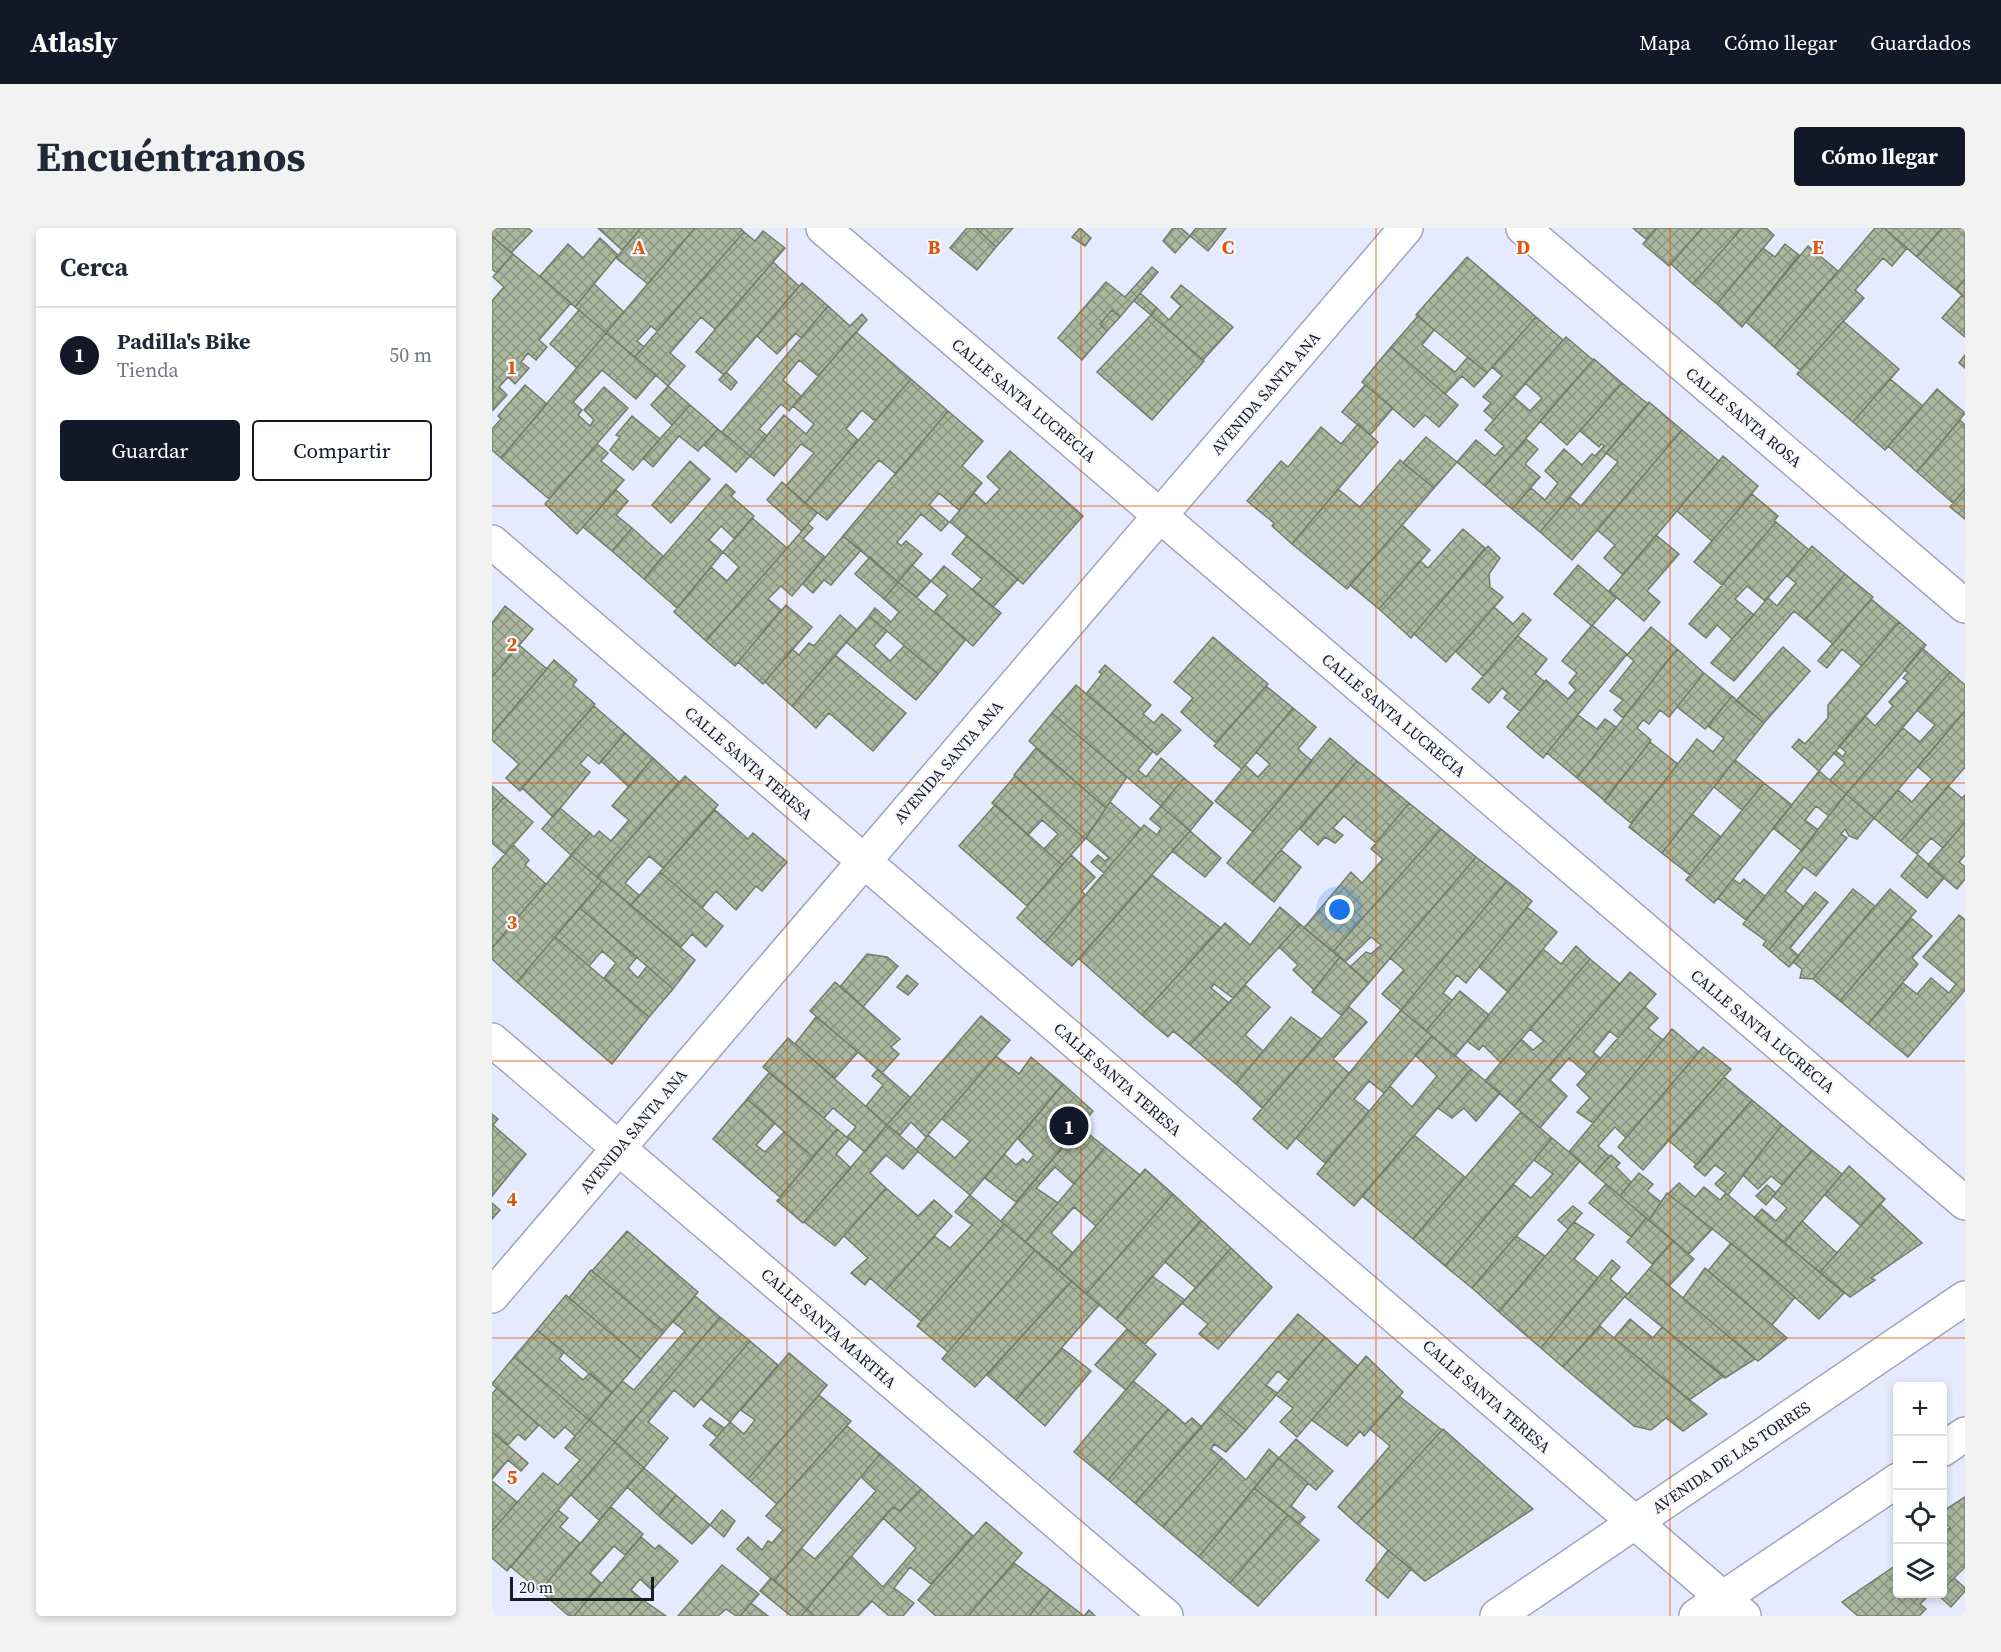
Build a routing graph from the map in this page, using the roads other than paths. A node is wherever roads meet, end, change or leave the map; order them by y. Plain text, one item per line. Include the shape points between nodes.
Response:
1 (823, 228) edge
2 (1406, 228) edge
3 (1523, 228) edge
4 (1159, 516) junction
5 (492, 542) edge
6 (1965, 606) edge
7 (863, 861) junction
8 (492, 1040) edge
9 (618, 1147) junction
10 (1965, 1203) edge
11 (492, 1296) edge
12 (1965, 1298) edge
13 (1965, 1434) edge
14 (1947, 1447) edge
15 (1893, 1484) edge
16 (1635, 1523) junction
17 (1733, 1607) edge
18 (1166, 1616) edge
19 (1497, 1616) edge
20 (1696, 1616) edge

1 - 4 street, CALLE SANTA LUCRECIA
2 - 4 street, AVENIDA SANTA ANA
3 - 6 street, CALLE SANTA ROSA
4 - 7 street, AVENIDA SANTA ANA
4 - 10 street, CALLE SANTA LUCRECIA
5 - 7 street, CALLE SANTA TERESA
7 - 9 street, AVENIDA SANTA ANA
7 - 16 street, CALLE SANTA TERESA
8 - 9 street, CALLE SANTA MARTHA
9 - 11 street, AVENIDA SANTA ANA
9 - 18 street, CALLE SANTA MARTHA
12 - 16 street, AVENIDA DE LAS TORRES
13 - 14 street
15 - 17 street
16 - 17 street, CALLE SANTA TERESA
16 - 19 street, AVENIDA DE LAS TORRES
17 - 20 street

